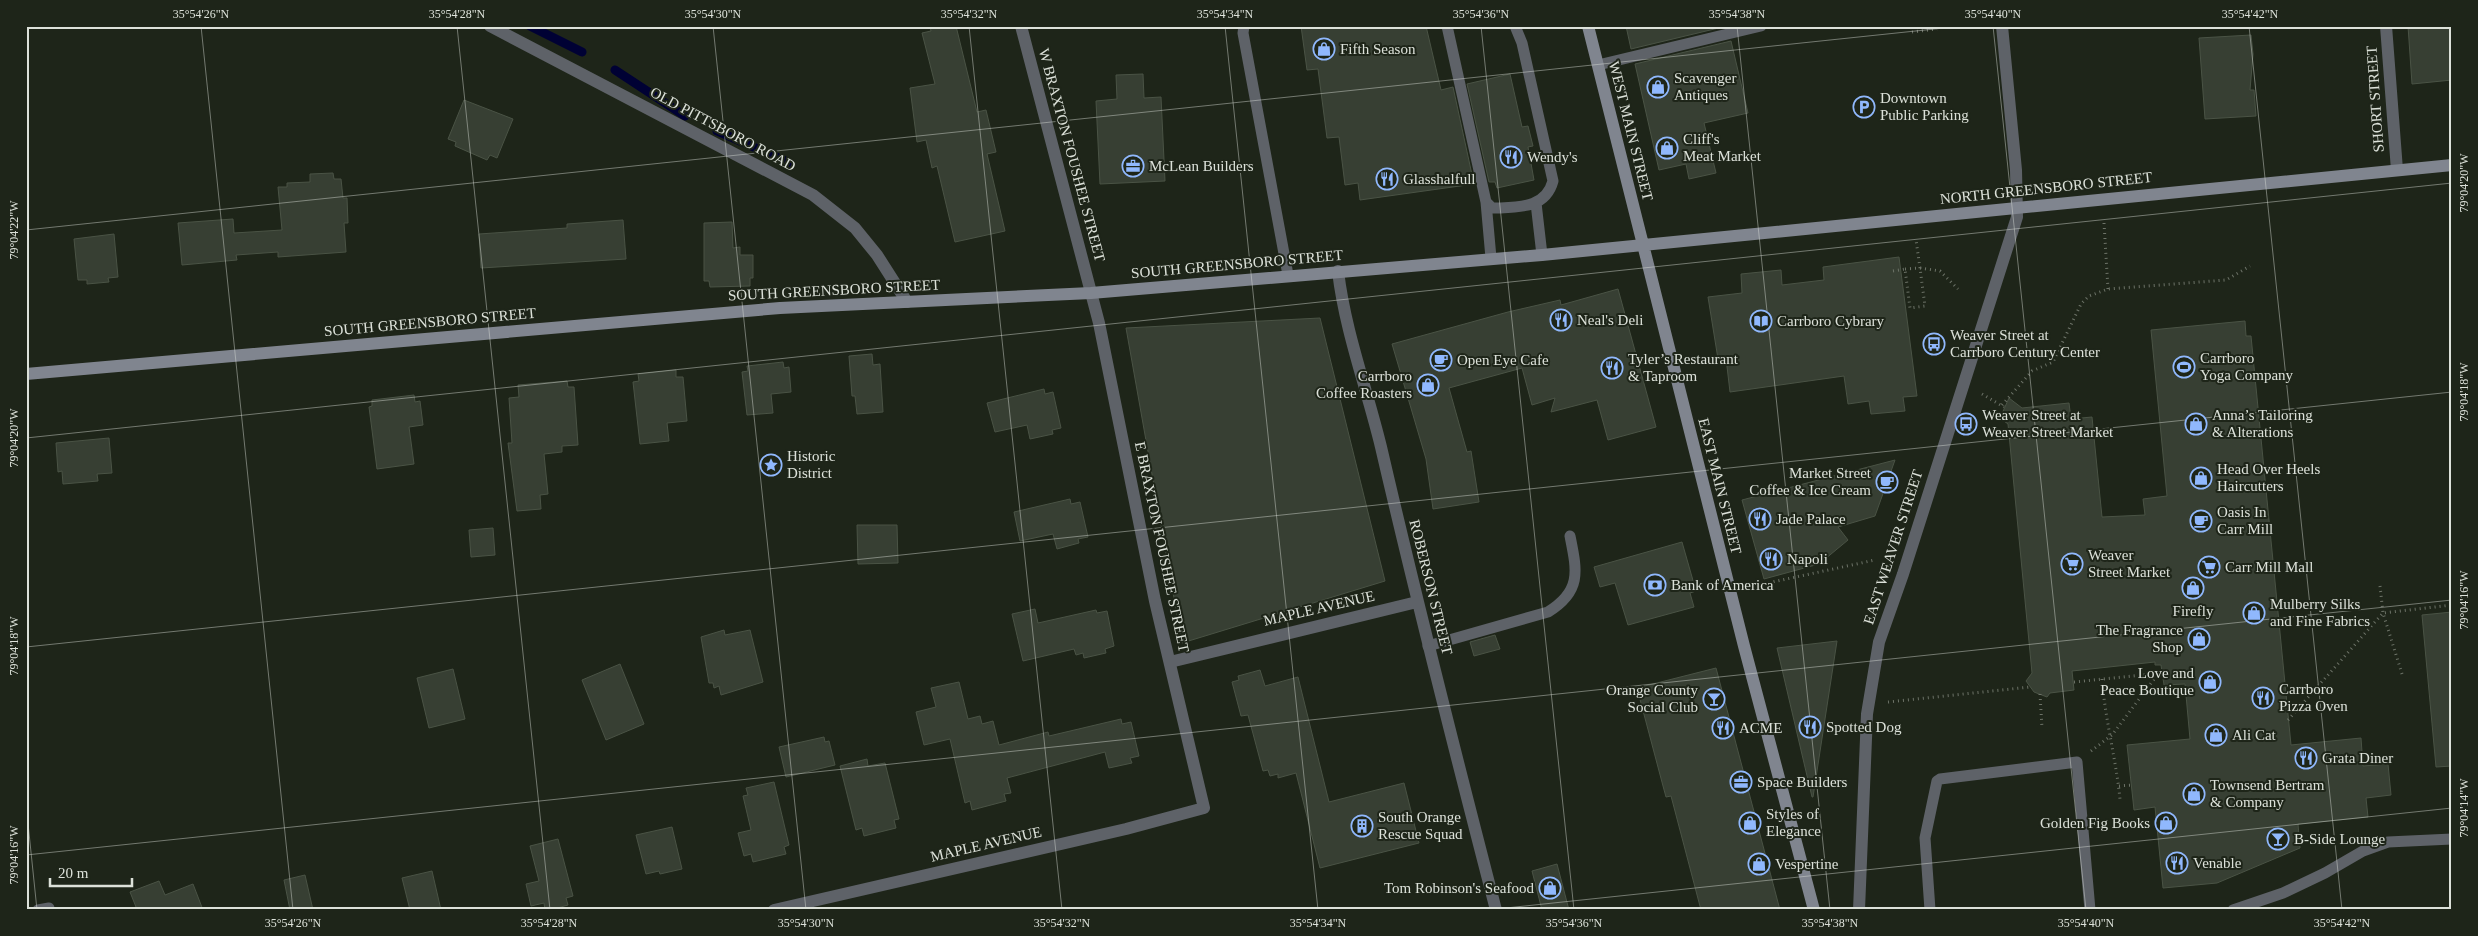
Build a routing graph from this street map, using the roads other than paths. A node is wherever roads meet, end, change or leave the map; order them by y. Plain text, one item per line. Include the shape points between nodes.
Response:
1 (490, 26) edge
2 (1021, 26) edge
3 (1244, 26) edge
4 (1446, 26) edge
5 (1515, 26) edge
6 (1588, 26) edge
7 (1761, 26) edge
8 (2002, 26) edge
9 (2386, 26) edge
10 (1598, 65) junction
11 (2452, 165) edge
12 (2397, 170) junction
13 (1486, 202) junction
14 (1536, 203) junction
15 (2017, 206) junction
16 (1643, 243) junction
17 (1542, 255) junction
18 (1491, 258) junction
19 (1338, 271) junction
20 (1288, 275) junction
21 (1091, 293) junction
22 (907, 302) junction
23 (26, 374) edge
24 (1570, 536) dead end
25 (1417, 602) junction
26 (1428, 646) junction
27 (1170, 662) junction
28 (1204, 808) joint
29 (2452, 839) edge
30 (774, 910) edge
31 (1496, 910) edge
32 (1814, 910) edge
33 (1859, 910) edge
34 (1930, 910) edge
35 (2090, 910) edge
36 (2232, 910) edge

1 - 22 street, OLD PITTSBORO ROAD via 813,195 855,228
2 - 21 street, W BRAXTON FOUSHEE STREET
3 - 20 lane
4 - 13 lane
5 - 14 lane via 1553,172 1550,192
6 - 10 main road, WEST MAIN STREET
7 - 10 lane
8 - 15 street, EAST WEAVER STREET
9 - 12 street, SHORT STREET
10 - 16 main road, WEST MAIN STREET
11 - 12 main road, NORTH GREENSBORO STREET
12 - 15 main road, NORTH GREENSBORO STREET
13 - 14 lane via 1492,208
13 - 18 lane
14 - 17 lane
15 - 16 main road, NORTH GREENSBORO STREET
15 - 33 street, EAST WEAVER STREET via 2011,237 1879,642 1867,714
16 - 17 main road, SOUTH GREENSBORO STREET
16 - 32 main road, EAST MAIN STREET
17 - 18 main road, SOUTH GREENSBORO STREET
18 - 19 main road, SOUTH GREENSBORO STREET
19 - 20 main road, SOUTH GREENSBORO STREET
19 - 25 street, ROBERSON STREET via 1342,303 1374,420
20 - 21 main road, SOUTH GREENSBORO STREET
21 - 22 main road, SOUTH GREENSBORO STREET
21 - 27 street, E BRAXTON FOUSHEE STREET
22 - 23 main road, SOUTH GREENSBORO STREET via 780,308
24 - 26 lane via 1575,577 1572,588 1560,604 1548,612
25 - 26 street, ROBERSON STREET
25 - 27 street, MAPLE AVENUE
26 - 31 street, ROBERSON STREET
27 - 28 street, E BRAXTON FOUSHEE STREET
28 - 30 street, MAPLE AVENUE
29 - 36 lane via 2388,842 2362,850 2325,873 2283,893
34 - 35 lane via 1925,838 1937,781 2077,762

